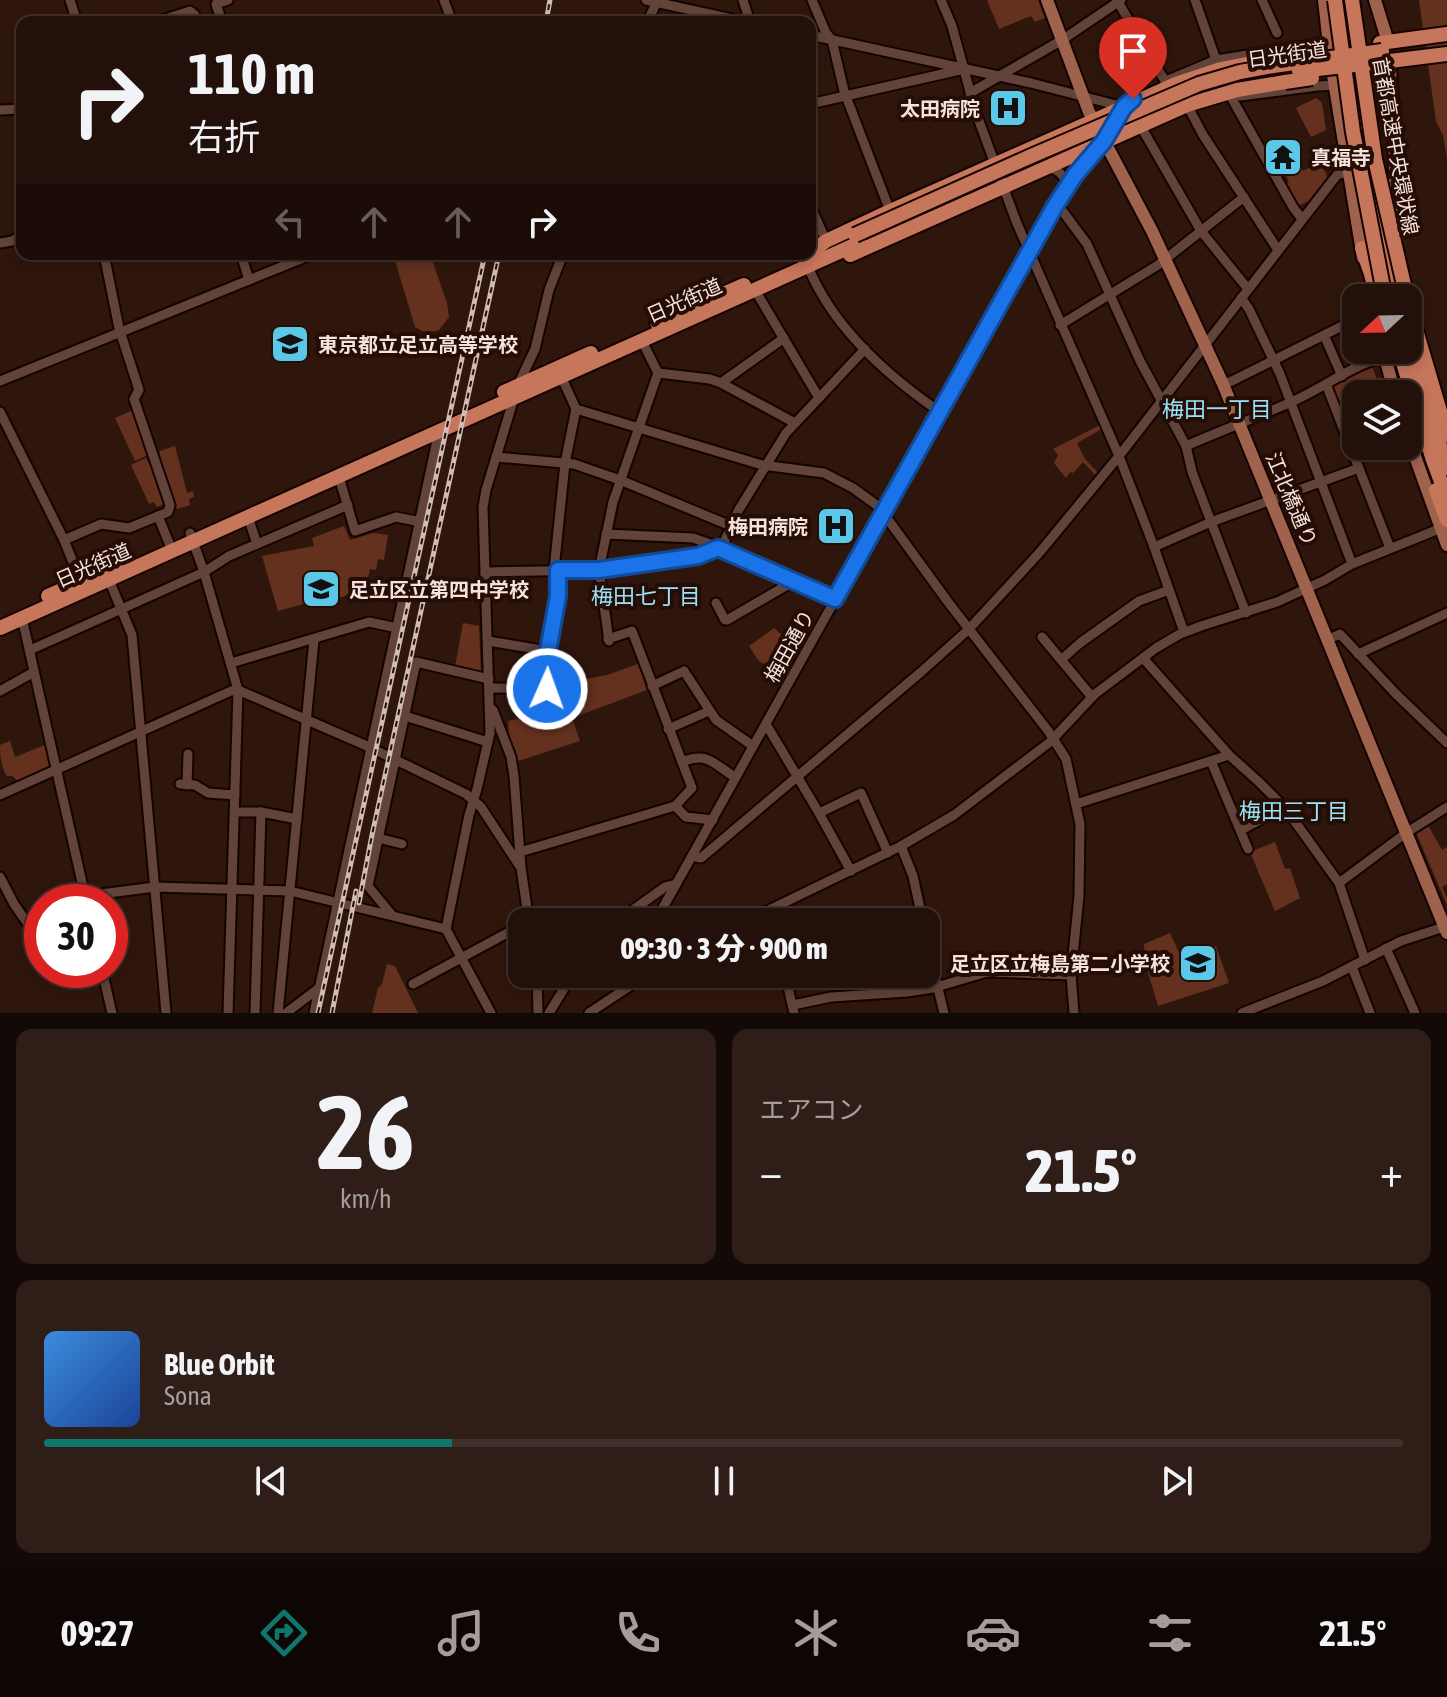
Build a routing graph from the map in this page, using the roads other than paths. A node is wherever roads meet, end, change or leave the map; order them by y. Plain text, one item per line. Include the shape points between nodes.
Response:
1 (228, 0) edge
2 (812, 0) edge
3 (941, 0) edge
4 (1047, 0) edge
5 (1195, 0) edge
6 (1262, 0) edge
7 (1324, 0) edge
8 (1335, 0) edge
9 (1342, 0) edge
10 (1352, 0) edge
11 (1375, 0) edge
12 (653, 1) edge
13 (1120, 1) edge
14 (175, 16) edge
15 (195, 16) edge
16 (220, 16) edge
17 (721, 16) edge
18 (1277, 33) dead end
19 (1447, 34) edge
20 (816, 36) edge
21 (1346, 37) junction
22 (832, 40) junction
23 (1062, 40) junction
24 (1328, 40) junction
25 (1447, 41) edge
26 (1390, 56) junction
27 (1447, 57) edge
28 (1216, 60) junction
29 (963, 69) junction
30 (999, 76) junction
31 (1165, 81) junction
32 (1335, 86) junction
33 (1353, 90) junction
34 (970, 93) junction
35 (1082, 95) junction
36 (846, 96) junction
37 (1231, 97) junction
38 (1207, 98) junction
39 (816, 103) edge
40 (1187, 105) junction
41 (1124, 107) junction
42 (1162, 116) junction
43 (1093, 120) junction
44 (1140, 125) junction
45 (1104, 141) junction
46 (995, 164) junction
47 (1048, 167) junction
48 (1348, 172) junction
49 (1004, 187) junction
50 (1067, 187) junction
51 (1244, 197) junction
52 (1055, 206) junction
53 (890, 211) junction
54 (816, 218) edge
55 (1302, 219) junction
56 (1201, 231) junction
57 (857, 239) junction
58 (826, 241) junction
59 (1362, 248) junction
60 (1030, 250) junction
61 (1278, 250) junction
62 (816, 251) edge
63 (816, 256) edge
64 (816, 258) edge
65 (1165, 259) junction
66 (109, 260) edge
67 (243, 260) edge
68 (287, 260) edge
69 (561, 260) edge
70 (806, 260) edge
71 (807, 260) edge
72 (808, 260) edge
73 (1396, 269) joint
74 (793, 274) junction
75 (249, 280) junction
76 (1368, 284) edge
77 (1373, 284) edge
78 (1394, 284) edge
79 (1395, 284) edge
80 (1396, 284) edge
81 (1397, 284) edge
82 (1248, 289) junction
83 (755, 290) junction
84 (1110, 295) junction
85 (1241, 298) junction
86 (1060, 325) junction
87 (1342, 326) edge
88 (121, 332) junction
89 (1324, 335) junction
90 (784, 338) junction
91 (642, 341) junction
92 (1206, 344) junction
93 (865, 349) junction
94 (1273, 361) junction
95 (1366, 364) edge
96 (1406, 364) edge
97 (1407, 364) edge
98 (1414, 364) edge
99 (1420, 364) edge
100 (1421, 364) edge
101 (658, 373) junction
102 (561, 376) junction
103 (1342, 376) junction
104 (0, 381) edge
105 (721, 383) junction
106 (1223, 384) junction
107 (1326, 384) junction
108 (516, 391) junction
109 (819, 398) junction
110 (1161, 400) junction
111 (1291, 403) junction
112 (576, 409) junction
113 (0, 412) edge
114 (940, 412) junction
115 (1239, 422) junction
116 (795, 423) junction
117 (639, 428) junction
118 (439, 431) junction
119 (1447, 435) edge
120 (1186, 446) junction
121 (1422, 450) edge
122 (1447, 454) edge
123 (1119, 456) junction
124 (496, 457) junction
125 (1418, 460) edge
126 (565, 463) junction
127 (766, 465) junction
128 (1359, 468) junction
129 (1447, 468) edge
130 (339, 477) junction
131 (620, 480) junction
132 (1321, 482) junction
133 (1447, 484) edge
134 (1447, 498) edge
135 (1271, 499) junction
136 (348, 505) junction
137 (883, 515) junction
138 (158, 516) junction
139 (248, 517) junction
140 (421, 522) junction
141 (1211, 522) junction
142 (1445, 525) edge
143 (731, 526) junction
144 (606, 534) junction
145 (192, 538) junction
146 (64, 540) junction
147 (169, 543) junction
148 (257, 544) junction
149 (1447, 545) edge
150 (1154, 547) junction
151 (1390, 548) junction
152 (720, 549) junction
153 (1352, 564) junction
154 (556, 570) junction
155 (599, 570) junction
156 (204, 572) junction
157 (485, 572) junction
158 (109, 580) junction
159 (791, 580) junction
160 (81, 582) junction
161 (1308, 588) junction
162 (1169, 590) junction
163 (835, 599) junction
164 (716, 603) dead end
165 (122, 609) junction
166 (1246, 613) junction
167 (1447, 613) edge
168 (0, 618) edge
169 (22, 618) junction
170 (0, 628) edge
171 (397, 628) junction
172 (969, 629) junction
173 (1184, 632) junction
174 (1042, 637) dead end
175 (1329, 639) junction
176 (314, 640) junction
177 (488, 641) junction
178 (30, 650) junction
179 (548, 651) junction
180 (1358, 654) junction
181 (1143, 658) junction
182 (1061, 660) junction
183 (231, 663) junction
184 (34, 672) junction
185 (490, 684) junction
186 (652, 686) junction
187 (238, 690) junction
188 (0, 691) edge
189 (1092, 697) junction
190 (491, 701) junction
191 (709, 711) junction
192 (405, 716) junction
193 (307, 719) junction
194 (766, 724) junction
195 (668, 729) junction
196 (140, 732) junction
197 (502, 733) junction
198 (489, 738) junction
199 (1054, 738) junction
200 (1446, 741) edge
201 (753, 746) junction
202 (371, 748) junction
203 (189, 754) dead end
204 (1229, 755) junction
205 (395, 759) junction
206 (1211, 761) junction
207 (682, 762) junction
208 (56, 770) junction
209 (797, 776) junction
210 (735, 777) junction
211 (0, 795) edge
212 (235, 795) junction
213 (474, 799) junction
214 (1076, 804) junction
215 (675, 806) junction
216 (1284, 807) junction
217 (1447, 807) edge
218 (235, 812) junction
219 (261, 812) junction
220 (819, 813) junction
221 (297, 819) junction
222 (713, 820) junction
223 (1241, 830) junction
224 (1406, 833) junction
225 (378, 838) junction
226 (402, 844) dead end
227 (901, 846) junction
228 (508, 848) junction
229 (520, 848) junction
230 (1248, 849) dead end
231 (888, 853) junction
232 (692, 856) junction
233 (521, 868) junction
234 (851, 871) junction
235 (0, 877) edge
236 (1339, 883) junction
237 (83, 884) edge
238 (676, 884) junction
239 (155, 887) junction
240 (232, 889) junction
241 (258, 890) junction
242 (290, 891) junction
243 (128, 892) edge
244 (337, 902) junction
245 (527, 908) edge
246 (636, 908) edge
247 (663, 908) edge
248 (783, 908) edge
249 (920, 908) edge
250 (392, 915) junction
251 (24, 918) edge
252 (1446, 928) edge
253 (446, 929) junction
254 (508, 933) edge
255 (1386, 948) junction
256 (462, 958) junction
257 (1365, 960) junction
258 (1352, 967) junction
259 (1071, 975) junction
260 (413, 984) dead end
261 (940, 985) edge
262 (106, 988) edge
263 (319, 988) junction
264 (537, 988) edge
265 (564, 988) edge
266 (621, 988) edge
267 (627, 988) edge
268 (790, 988) edge
269 (928, 988) edge
270 (938, 988) edge
271 (619, 993) junction
272 (794, 1009) edge
273 (112, 1013) edge
274 (166, 1013) edge
275 (228, 1013) edge
276 (255, 1013) edge
277 (278, 1013) edge
278 (286, 1013) edge
279 (314, 1013) edge
280 (491, 1013) edge
281 (538, 1013) edge
282 (549, 1013) edge
283 (589, 1013) edge
284 (944, 1013) edge
285 (1074, 1013) edge
286 (1242, 1013) edge
287 (1370, 1013) edge
288 (1415, 1013) edge

1 - 16 street via 216,4
2 - 22 street
3 - 29 street
4 - 23 main road, 江北橋通り
5 - 28 street
6 - 18 street
7 - 24 main road
8 - 78 highway, 首都高速中央環状線, bridge via 1353,132
9 - 21 main road
10 - 80 highway, 首都高速中央環状線, bridge
11 - 26 main road
12 - 17 street
13 - 23 street
13 - 31 street
14 - 15 street via 190,11
19 - 26 highway
20 - 22 street
21 - 24 street
21 - 33 main road
22 - 29 street
22 - 36 street
23 - 30 street
23 - 35 main road, 江北橋通り
24 - 28 street
24 - 32 main road
25 - 26 highway, 日光街道
26 - 27 highway
26 - 38 highway, bridge
26 - 41 highway, bridge via 1282,57 1234,65
26 - 57 highway, 日光街道, bridge via 1273,66 1199,84
26 - 73 main road
28 - 31 street
29 - 30 street
29 - 34 street
29 - 36 street
30 - 34 street
30 - 35 street
31 - 41 street
32 - 33 street
32 - 37 street
32 - 48 main road
33 - 79 highway
34 - 46 street
35 - 41 street
35 - 43 main road, 江北橋通り
36 - 39 street
36 - 53 street
37 - 38 street
37 - 55 street
38 - 40 highway
40 - 42 highway
40 - 51 street
41 - 42 street
41 - 43 highway
41 - 45 street, 梅田通り
42 - 44 highway
43 - 45 main road, 江北橋通り
43 - 46 highway
44 - 45 highway
44 - 56 street
45 - 47 highway
45 - 50 street, 梅田通り
45 - 65 main road, 江北橋通り
46 - 49 street
46 - 53 highway
47 - 49 highway
47 - 50 street via 1063,176
48 - 55 street via 1337,175
48 - 59 main road
49 - 60 street
49 - 64 highway via 862,250
50 - 52 street, 梅田通り
51 - 56 street
51 - 61 street
52 - 60 street, 梅田通り
52 - 84 street via 1087,244
53 - 58 highway
54 - 58 street
55 - 61 street
56 - 65 street
56 - 82 street
57 - 63 highway, 日光街道
57 - 74 highway, 日光街道
58 - 62 highway
59 - 76 main road
59 - 77 highway
60 - 86 street
60 - 114 street, 梅田通り
61 - 82 street
65 - 84 street
65 - 92 main road, 江北橋通り
66 - 88 street
67 - 75 street
68 - 75 street
69 - 108 street via 535,349
70 - 108 highway, 日光街道
71 - 74 highway
72 - 93 street via 818,289
73 - 81 highway
74 - 83 highway, 日光街道
75 - 88 street
82 - 85 street
83 - 90 street
83 - 91 highway, 日光街道
84 - 86 street
84 - 110 street
85 - 92 street
85 - 94 street
86 - 123 street
87 - 89 street
88 - 104 street
88 - 138 street via 139,390 134,399 170,505
89 - 94 street
89 - 103 street
90 - 105 street
90 - 109 street
91 - 101 street
91 - 102 highway, 日光街道
92 - 106 main road, 江北橋通り
92 - 110 street
93 - 109 street
93 - 114 street
94 - 106 street
94 - 111 street
95 - 103 street
96 - 134 highway
97 - 133 main road
98 - 129 highway
99 - 122 main road
100 - 119 highway, 首都高速中央環状線
101 - 105 street
101 - 117 street
102 - 108 highway, 日光街道
102 - 112 street
103 - 107 street
105 - 116 street
106 - 115 main road, 江北橋通り
107 - 111 street
107 - 128 street
108 - 118 highway, 日光街道
108 - 124 street
108 - 145 highway, 日光街道
109 - 116 street
110 - 120 street
110 - 123 street
111 - 115 street
111 - 132 street
112 - 117 street
112 - 126 street
113 - 146 street
114 - 137 street, 梅田通り
115 - 120 street
115 - 135 main road, 江北橋通り
116 - 127 street
117 - 127 street
117 - 131 street
118 - 130 highway, 日光街道
118 - 140 street
120 - 141 street
121 - 142 highway
123 - 150 street
123 - 172 street
124 - 126 street
124 - 157 street via 483,507
125 - 142 main road
126 - 131 street
126 - 154 street
127 - 137 street via 827,474 879,507
127 - 143 street
128 - 132 street
128 - 151 street
130 - 136 street
130 - 139 highway, 日光街道
131 - 143 street
131 - 144 street
132 - 135 street
132 - 153 street
135 - 141 street
135 - 161 main road, 江北橋通り
136 - 140 street via 355,531 396,517
136 - 148 street
137 - 163 street, 梅田通り
137 - 172 street
138 - 146 street via 129,528 101,524
138 - 147 street
139 - 145 highway, 日光街道
139 - 148 street
140 - 171 street
141 - 150 street
141 - 166 street
142 - 149 main road
142 - 151 street
143 - 152 street
144 - 152 street via 693,538
144 - 155 street
145 - 147 highway, 日光街道
145 - 156 street
145 - 158 highway, 日光街道
146 - 160 street
147 - 160 highway, 日光街道
148 - 156 street
150 - 162 street
151 - 153 street
152 - 155 street
152 - 159 street
153 - 161 street
154 - 155 street
154 - 157 street
154 - 179 street via 558,596
155 - 186 street via 609,640 632,631
156 - 165 street
156 - 183 street
157 - 177 street
158 - 165 street
158 - 169 highway, 日光街道
159 - 163 street
159 - 164 street via 727,620
160 - 168 highway, 日光街道
161 - 166 street
161 - 175 main road, 江北橋通り
162 - 173 street
162 - 182 street via 1139,601
163 - 194 street, 梅田通り
165 - 178 street
165 - 196 street via 132,635
166 - 173 street
167 - 180 street
169 - 170 highway, 日光街道
169 - 178 street
171 - 176 street via 369,622
171 - 202 street
172 - 199 street
172 - 209 street
173 - 181 street
174 - 182 street
175 - 180 street via 1340,634
175 - 224 main road, 江北橋通り
176 - 183 street
176 - 193 street
177 - 179 street
177 - 185 street
178 - 184 street
179 - 185 street via 547,689
180 - 200 street
181 - 189 street
181 - 204 street
182 - 189 street
183 - 187 street
184 - 188 street
184 - 208 street
185 - 190 street
185 - 192 street via 416,662
186 - 191 street via 684,671
186 - 195 street
187 - 193 street
187 - 196 street
187 - 212 street
189 - 199 street
190 - 197 street
190 - 198 street
191 - 195 street
191 - 201 street
192 - 198 street
192 - 205 street
193 - 202 street
193 - 221 street
194 - 201 street, 梅田通り
194 - 209 street
195 - 207 street
196 - 208 street
196 - 239 street
197 - 198 street via 496,730
197 - 229 street via 512,767
198 - 213 street
199 - 214 street via 1066,759
199 - 227 street via 954,815
201 - 210 street, 梅田通り
202 - 205 street
202 - 244 street
203 - 212 street via 184,784
204 - 206 street
204 - 216 street
205 - 213 street
205 - 225 street
206 - 214 street
206 - 223 street
207 - 210 street via 705,758
207 - 215 street via 692,788
208 - 211 street
208 - 237 street
209 - 220 street
209 - 232 street via 701,858
210 - 222 street, 梅田通り
212 - 218 street
213 - 228 street
213 - 253 street
214 - 259 street via 1079,896
215 - 222 street via 686,817
215 - 229 street
216 - 223 street
216 - 236 street
217 - 224 street
218 - 219 street
218 - 240 street
219 - 221 street
219 - 241 street
220 - 231 street via 861,793
220 - 234 street
221 - 242 street
222 - 232 street, 梅田通り
223 - 230 street
224 - 236 street
224 - 252 main road, 江北橋通り
225 - 226 street
225 - 250 street via 368,886
227 - 231 street
227 - 249 street
228 - 229 street
228 - 233 street
229 - 233 street
231 - 234 street
232 - 238 street, 梅田通り
233 - 245 street
234 - 248 street
235 - 251 street
236 - 257 street
238 - 246 street
238 - 247 street, 梅田通り
239 - 240 street
239 - 243 street
239 - 274 street
240 - 241 street
240 - 275 street
241 - 242 street
241 - 276 street
242 - 244 street
242 - 277 street
244 - 250 street
244 - 263 street
250 - 253 street
252 - 255 street
253 - 256 street
254 - 256 street
255 - 257 street
255 - 288 street
256 - 260 street
256 - 280 street
257 - 258 street
258 - 286 street
258 - 287 street
259 - 261 street via 987,972
259 - 285 street
262 - 273 street
263 - 278 street
263 - 279 street
264 - 281 street
265 - 282 street
266 - 271 street
267 - 271 street
268 - 272 street
269 - 272 street via 831,997
270 - 284 street
271 - 283 street

